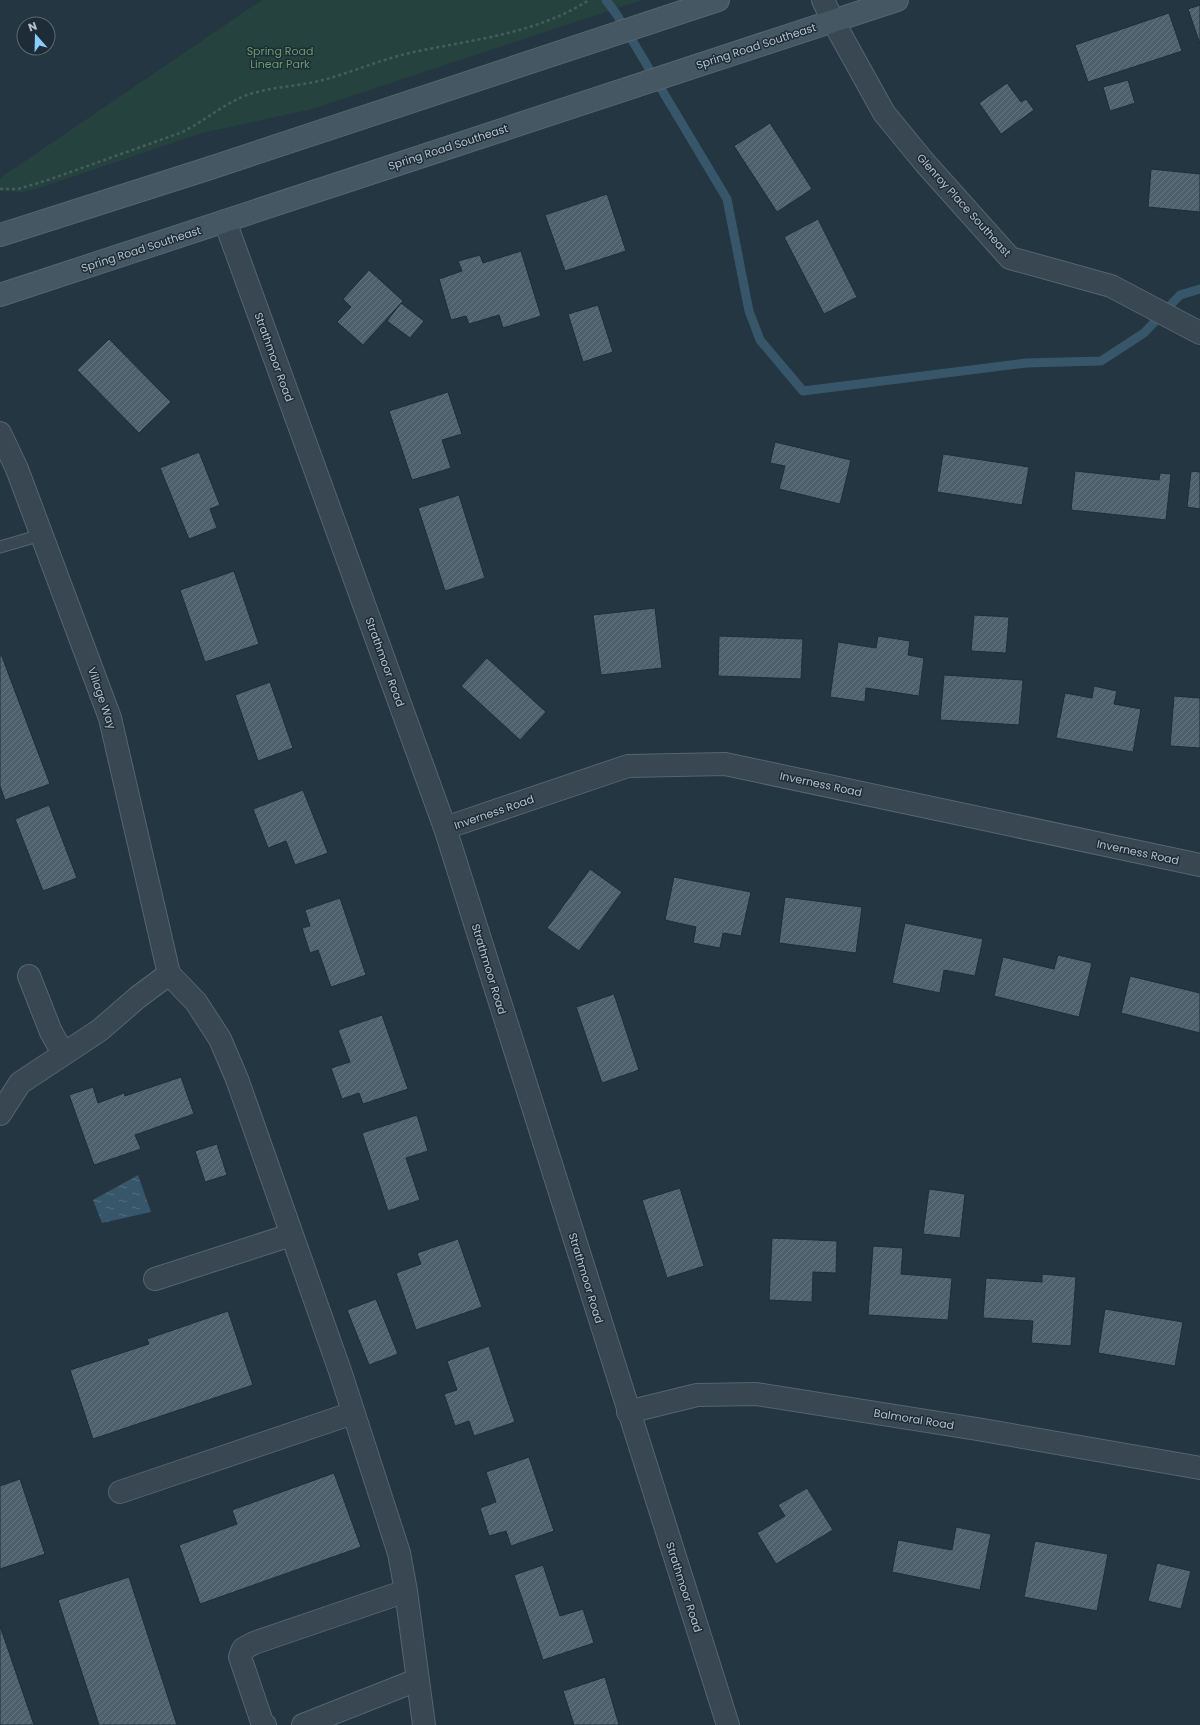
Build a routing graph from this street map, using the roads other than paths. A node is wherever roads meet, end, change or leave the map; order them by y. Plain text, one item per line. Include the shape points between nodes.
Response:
1 (718, 0) edge
2 (823, 0) edge
3 (897, 0) edge
4 (833, 21) junction
5 (225, 221) junction
6 (0, 235) edge
7 (0, 295) edge
8 (1200, 333) edge
9 (0, 433) edge
10 (41, 535) junction
11 (0, 547) edge
12 (445, 828) junction
13 (1200, 865) edge
14 (169, 974) junction
15 (29, 976) dead end
16 (63, 1053) junction
17 (0, 1114) edge
18 (291, 1235) junction
19 (155, 1279) dead end
20 (628, 1412) junction
21 (353, 1413) junction
22 (1200, 1468) edge
23 (120, 1492) dead end
24 (406, 1591) junction
25 (417, 1680) junction
26 (265, 1725) edge
27 (303, 1725) edge
28 (424, 1725) edge
29 (728, 1725) edge

1 - 6 main road
2 - 4 street, Glenroy Place Southeast
3 - 4 main road, Spring Road Southeast
4 - 5 main road, Spring Road Southeast
4 - 8 street, Glenroy Place Southeast via 884,113 1010,258 1111,286
5 - 7 main road, Spring Road Southeast
5 - 12 street, Strathmoor Road
9 - 10 street, Village Way via 17,469
10 - 11 lane
10 - 14 street, Village Way via 110,718
12 - 13 street, Inverness Road via 628,766 725,764
12 - 20 street, Strathmoor Road
14 - 16 street via 100,1030
14 - 18 street via 196,1002 220,1039 237,1079
15 - 16 street via 50,1032
16 - 17 street via 20,1082
18 - 19 street
18 - 21 street
20 - 22 street, Balmoral Road via 697,1395 756,1394
20 - 29 street, Strathmoor Road
21 - 23 street
21 - 24 street via 395,1540
24 - 25 street
24 - 26 street via 243,1649 240,1657
25 - 27 street
25 - 28 street

